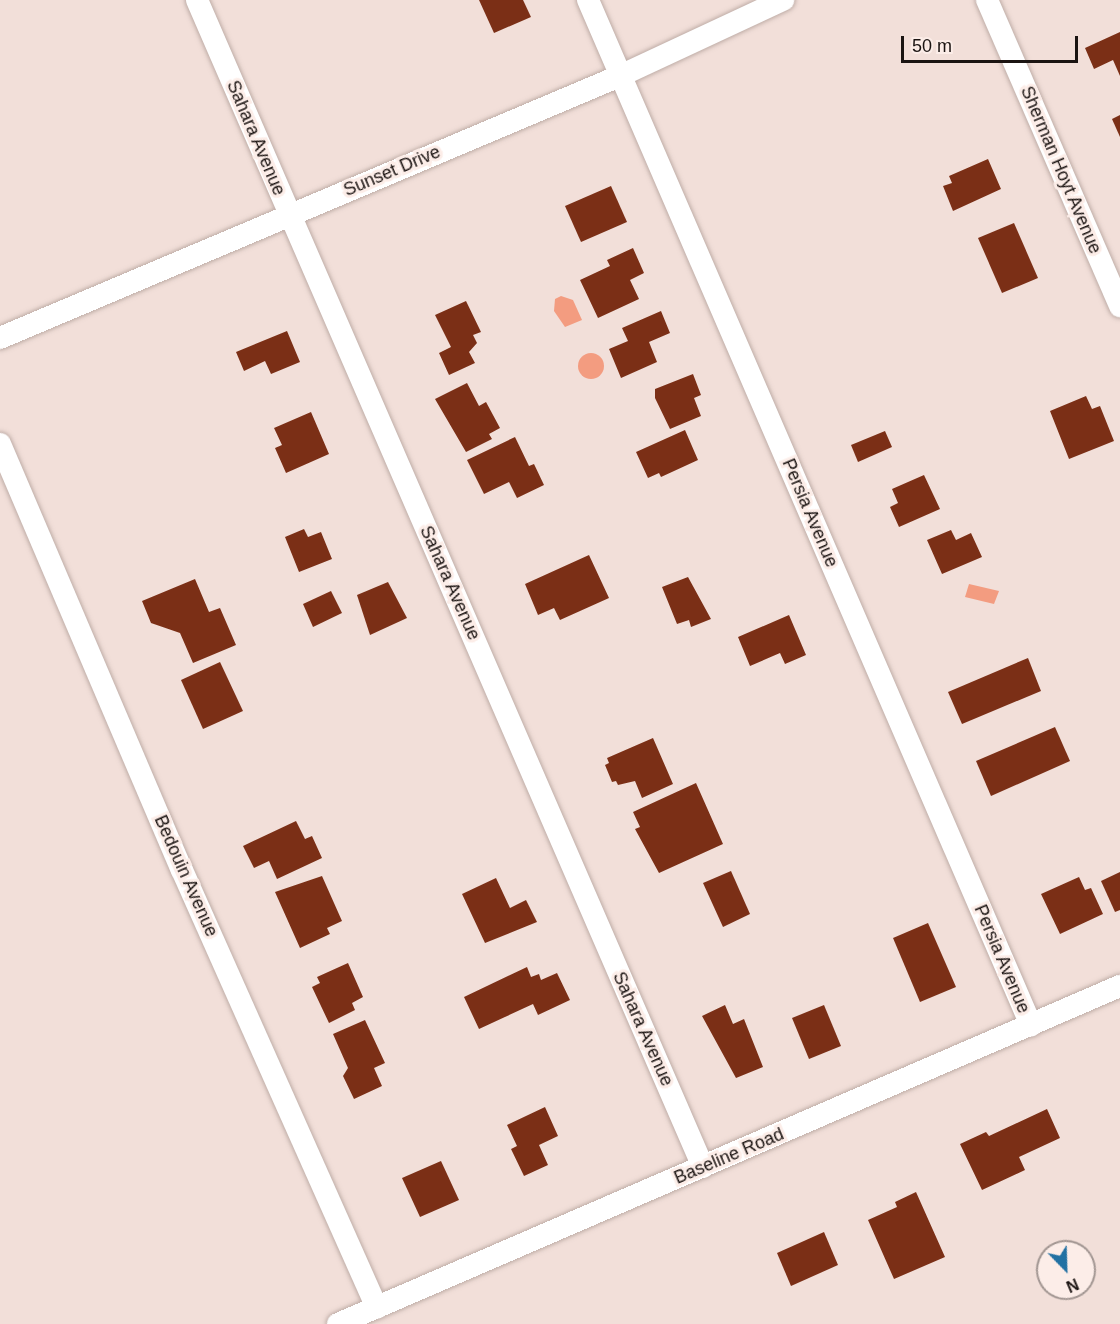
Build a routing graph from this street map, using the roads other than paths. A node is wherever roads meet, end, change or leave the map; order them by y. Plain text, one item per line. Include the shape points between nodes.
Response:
1 (197, 0) edge
2 (588, 0) edge
3 (783, 0) edge
4 (987, 0) edge
5 (622, 75) junction
6 (289, 215) junction
7 (1120, 306) edge
8 (0, 338) edge
9 (0, 444) edge
10 (1120, 986) edge
11 (1031, 1025) junction
12 (703, 1167) junction
13 (377, 1307) junction
14 (338, 1324) edge

1 - 6 street, Sahara Avenue
2 - 5 street, Persia Avenue
3 - 5 street, Sunset Drive
4 - 7 street, Sherman Hoyt Avenue
5 - 6 street, Sunset Drive
5 - 11 street, Persia Avenue
6 - 8 street, Sunset Drive
6 - 12 street, Sahara Avenue
9 - 13 street, Bedouin Avenue via 182,870
10 - 11 street, Baseline Road
11 - 12 street, Baseline Road
12 - 13 street, Baseline Road
13 - 14 street, Baseline Road

